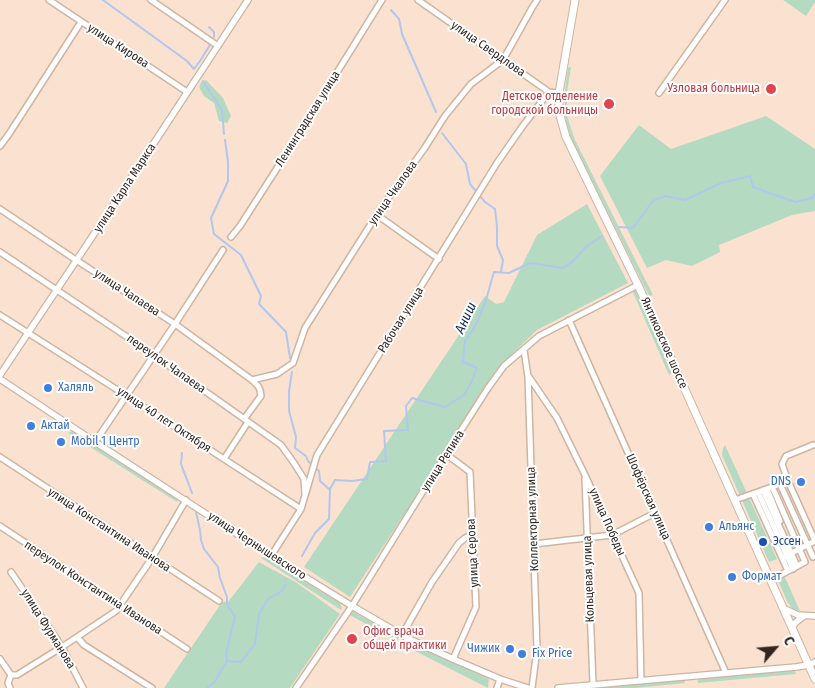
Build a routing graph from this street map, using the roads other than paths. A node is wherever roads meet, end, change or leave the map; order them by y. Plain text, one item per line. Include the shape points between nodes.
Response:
1 (49, 0) edge
2 (151, 0) edge
3 (248, 0) edge
4 (382, 0) edge
5 (418, 0) edge
6 (537, 0) edge
7 (575, 0) edge
8 (725, 0) edge
9 (81, 22) junction
10 (218, 46) junction
11 (503, 60) junction
12 (188, 92) junction
13 (549, 92) junction
14 (559, 93) junction
15 (658, 93) dead end
16 (0, 146) edge
17 (0, 208) edge
18 (377, 215) junction
19 (231, 237) dead end
20 (224, 250) dead end
21 (0, 252) edge
22 (439, 259) junction
23 (76, 260) junction
24 (638, 285) junction
25 (57, 289) junction
26 (0, 315) edge
27 (569, 320) junction
28 (175, 324) junction
29 (28, 333) junction
30 (524, 350) junction
31 (154, 355) junction
32 (0, 375) edge
33 (528, 377) junction
34 (0, 379) edge
35 (252, 380) junction
36 (127, 396) junction
37 (246, 420) junction
38 (95, 442) junction
39 (813, 445) dead end
40 (446, 454) junction
41 (0, 458) edge
42 (224, 459) junction
43 (585, 475) junction
44 (780, 484) junction
45 (305, 498) junction
46 (186, 500) junction
47 (735, 500) junction
48 (301, 509) junction
49 (655, 513) junction
50 (802, 513) edge
51 (773, 524) junction
52 (0, 526) edge
53 (789, 530) junction
54 (472, 535) junction
55 (612, 535) junction
56 (588, 538) junction
57 (534, 544) junction
58 (798, 546) junction
59 (815, 546) edge
60 (815, 550) edge
61 (271, 556) junction
62 (814, 557) edge
63 (152, 558) junction
64 (796, 566) junction
65 (11, 572) dead end
66 (771, 580) junction
67 (219, 602) dead end
68 (120, 605) junction
69 (352, 606) junction
70 (783, 608) junction
71 (804, 616) junction
72 (815, 616) edge
73 (792, 627) junction
74 (402, 635) junction
75 (77, 637) junction
76 (62, 647) junction
77 (187, 649) dead end
78 (0, 659) edge
79 (453, 659) junction
80 (812, 663) edge
81 (726, 673) junction
82 (11, 675) junction
83 (500, 679) junction
84 (815, 679) edge
85 (641, 681) junction
86 (593, 684) junction
87 (9, 686) edge
88 (4, 688) edge
89 (83, 688) edge
90 (152, 688) edge
91 (296, 688) edge
92 (497, 688) edge
93 (528, 688) edge
94 (532, 688) edge
95 (558, 688) edge

1 - 9 street, улица Кирова
2 - 10 street
3 - 10 street, улица Карла Маркса
4 - 19 street, Ленинградская улица
5 - 11 street, улица Свердлова
6 - 11 street, улица Чкалова
7 - 14 main road, Янтиковское шоссе
8 - 15 street
9 - 12 street, улица Кирова
9 - 16 street
10 - 12 street, улица Карла Маркса
11 - 13 street, улица Свердлова
11 - 18 street, улица Чкалова via 471,84
12 - 23 street, улица Карла Маркса
13 - 14 street, улица Свердлова
13 - 22 street, Рабочая улица via 497,163
14 - 24 main road, Янтиковское шоссе via 559,112 566,137
17 - 23 street, улица Чапаева
18 - 22 street
18 - 35 street, улица Чкалова via 305,328 293,363 277,374
20 - 28 street
21 - 25 street, переулок Чапаева
22 - 45 street, Рабочая улица via 317,455
23 - 25 street, улица Карла Маркса
23 - 28 street, улица Чапаева
24 - 27 street, улица Репина
24 - 47 main road, Янтиковское шоссе
25 - 29 street, улица Карла Маркса
25 - 31 street, переулок Чапаева
26 - 29 street, улица 40 лет Октября
27 - 30 street, улица Репина via 540,336
27 - 49 street, Шофёрская улица
28 - 31 street
28 - 35 street, улица Чапаева
29 - 32 street, улица Карла Маркса
29 - 36 street, улица 40 лет Октября
30 - 33 street, Коллекторная улица
30 - 40 street, улица Репина via 504,366
31 - 36 street
31 - 37 street, переулок Чапаева
33 - 43 street, улица Победы via 557,418
33 - 57 street, Коллекторная улица
34 - 38 street, улица Чернышевского
35 - 37 street via 261,396
36 - 38 street
36 - 42 street, улица 40 лет Октября
37 - 42 street
37 - 45 street, переулок Чапаева via 281,445 304,479
38 - 46 street, улица Чернышевского
39 - 50 street via 786,456 782,464
40 - 54 street, улица Серова via 470,472
40 - 69 street, улица Репина
41 - 63 street, улица Константина Иванова
42 - 48 street, улица 40 лет Октября
43 - 55 street, улица Победы
43 - 56 street, Кольцевая улица
44 - 50 street
44 - 51 street
44 - 62 street
45 - 48 street, Рабочая улица
46 - 61 street, улица Чернышевского
46 - 63 street
47 - 51 street
47 - 66 main road, Янтиковское шоссе
48 - 61 street, Рабочая улица
49 - 55 street
49 - 81 street, Шофёрская улица
50 - 51 street
50 - 51 street
50 - 51 street
50 - 51 street
50 - 51 street
50 - 51 street
50 - 51 street
50 - 51 street
50 - 51 street
50 - 53 street
50 - 58 street
50 - 58 street
51 - 53 street
51 - 53 street
51 - 53 street
51 - 58 street
51 - 58 street
51 - 59 street
51 - 64 street
51 - 64 street
51 - 64 street
52 - 68 street, переулок Константина Иванова
53 - 58 street
53 - 64 street
54 - 74 street via 453,551
54 - 79 street, улица Серова via 476,607
55 - 56 street
55 - 85 street, улица Победы via 639,593
56 - 57 street
56 - 86 street, Кольцевая улица
57 - 94 street, Коллекторная улица via 537,650
58 - 64 street
60 - 64 street
61 - 69 street, улица Чернышевского
62 - 64 street
63 - 67 street, улица Константина Иванова
63 - 68 street
64 - 66 street
65 - 76 street, улица Фурманова
66 - 70 main road, Янтиковское шоссе
68 - 75 street
68 - 77 street, переулок Константина Иванова
69 - 74 street, улица Чернышевского
69 - 91 street, улица Репина
70 - 71 street
70 - 73 main road, Янтиковское шоссе
71 - 72 street
71 - 73 street
73 - 80 main road, Янтиковское шоссе
74 - 79 street, улица Чернышевского
75 - 76 street
75 - 90 street via 84,645
76 - 82 street via 17,675
76 - 89 street, улица Фурманова
78 - 82 street
79 - 83 street, улица Чернышевского
80 - 81 street
80 - 84 main road, Янтиковское шоссе
81 - 85 street
82 - 87 street
83 - 92 street
83 - 93 street, улица Чернышевского
85 - 86 street
86 - 95 street
87 - 88 street

